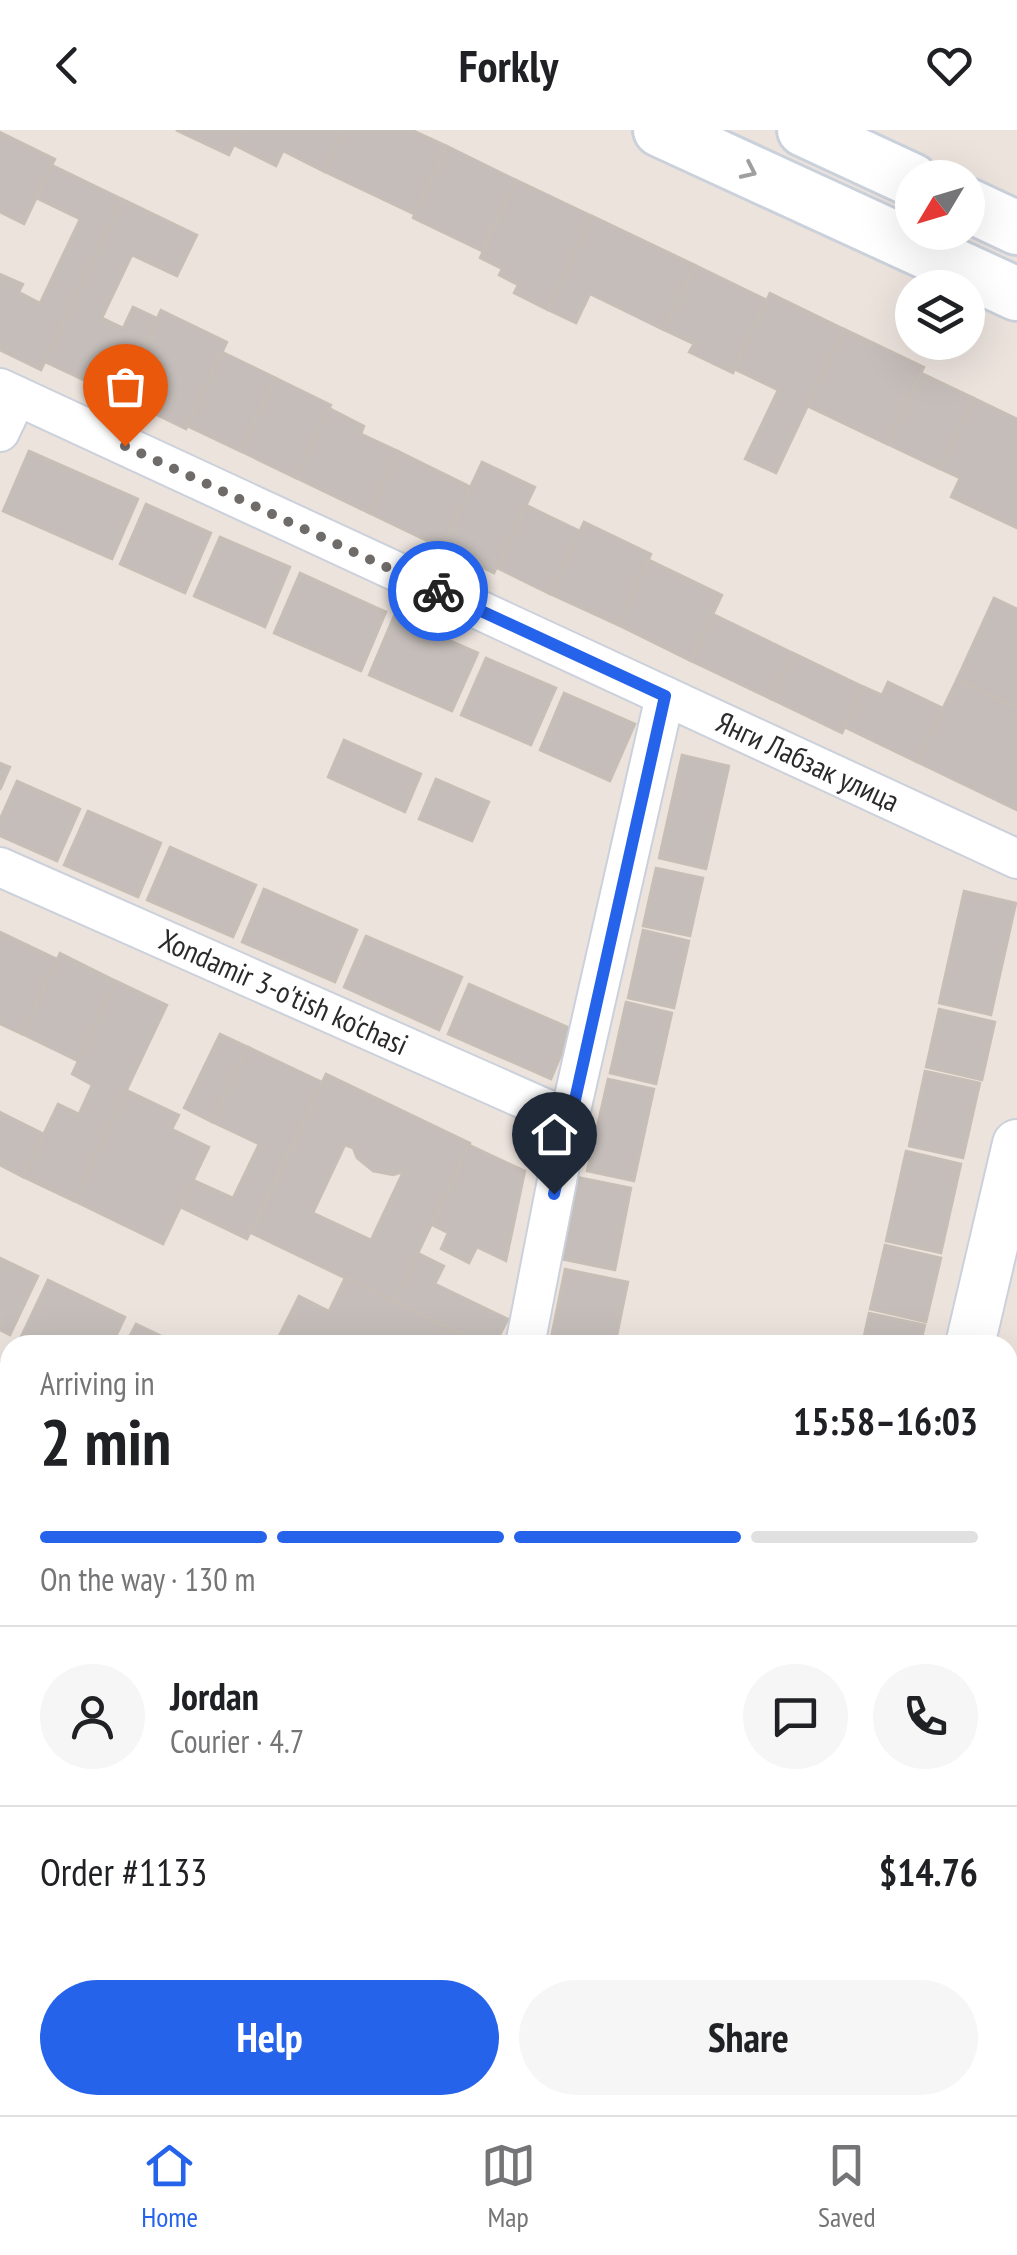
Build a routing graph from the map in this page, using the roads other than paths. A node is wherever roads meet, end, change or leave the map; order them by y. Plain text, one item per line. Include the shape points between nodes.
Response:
1 (660, 130) edge
2 (804, 130) edge
3 (895, 172) edge
4 (985, 214) edge
5 (1017, 228) edge
6 (1017, 294) edge
7 (8, 392) edge
8 (0, 432) edge
9 (665, 696) junction
10 (1017, 859) edge
11 (0, 867) edge
12 (569, 1118) junction
13 (1017, 1144) edge
14 (528, 1335) edge
15 (972, 1335) edge

1 -> 6 main road
2 - 3 main road
4 - 5 main road
7 - 8 street
7 - 9 street, Янги Лабзак улица
9 - 10 street, Янги Лабзак улица
9 - 12 street
11 - 12 street, Xondamir 3-o'tish ko'chasi
12 - 14 street
13 - 15 street

